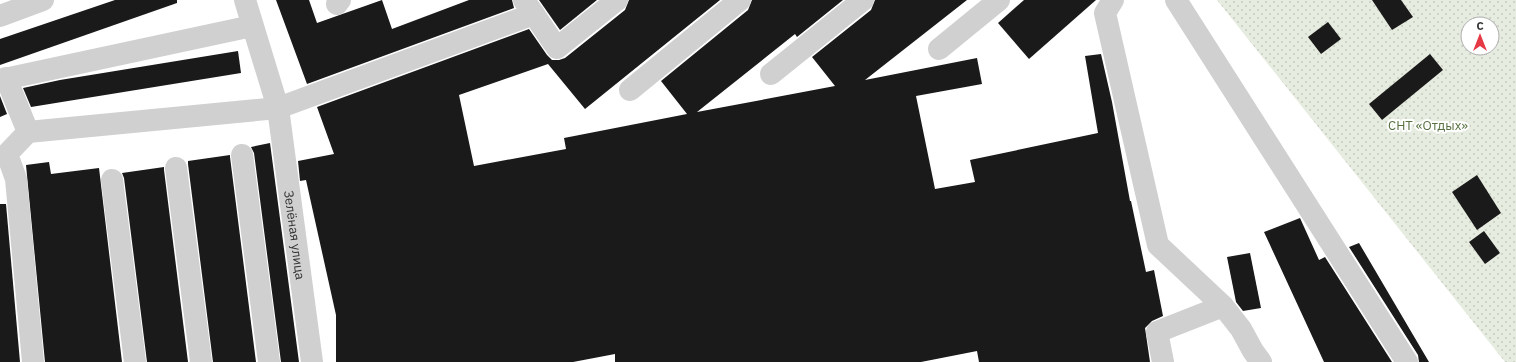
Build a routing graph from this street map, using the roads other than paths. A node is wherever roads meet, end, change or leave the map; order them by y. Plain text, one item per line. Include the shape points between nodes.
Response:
1 (43, 0) edge
2 (245, 0) edge
3 (617, 0) edge
4 (740, 0) edge
5 (863, 0) edge
6 (999, 0) edge
7 (1176, 0) edge
8 (529, 7) edge
9 (1105, 14) edge
10 (0, 16) edge
11 (252, 26) junction
12 (939, 49) dead end
13 (771, 74) dead end
14 (3, 79) edge
15 (630, 90) dead end
16 (278, 108) junction
17 (28, 132) junction
18 (3, 155) edge
19 (242, 156) dead end
20 (176, 168) dead end
21 (112, 180) dead end
22 (8, 182) edge
23 (1223, 306) junction
24 (1253, 358) edge
25 (33, 362) edge
26 (135, 362) edge
27 (201, 362) edge
28 (269, 362) edge
29 (312, 362) edge
30 (1163, 362) edge
31 (1407, 362) edge

1 - 10 street
2 - 11 street, Зелёная улица
3 - 8 street via 557,48
4 - 15 street
5 - 13 street
6 - 12 street
7 - 31 street
8 - 16 street
9 - 23 street via 1158,245
11 - 14 street
11 - 16 street, Зелёная улица
14 - 17 street
16 - 17 street
16 - 29 street, Зелёная улица
17 - 18 street
18 - 22 street
19 - 28 street
20 - 27 street
21 - 26 street
22 - 25 street
23 - 24 street via 1237,324
23 - 30 street via 1157,332

